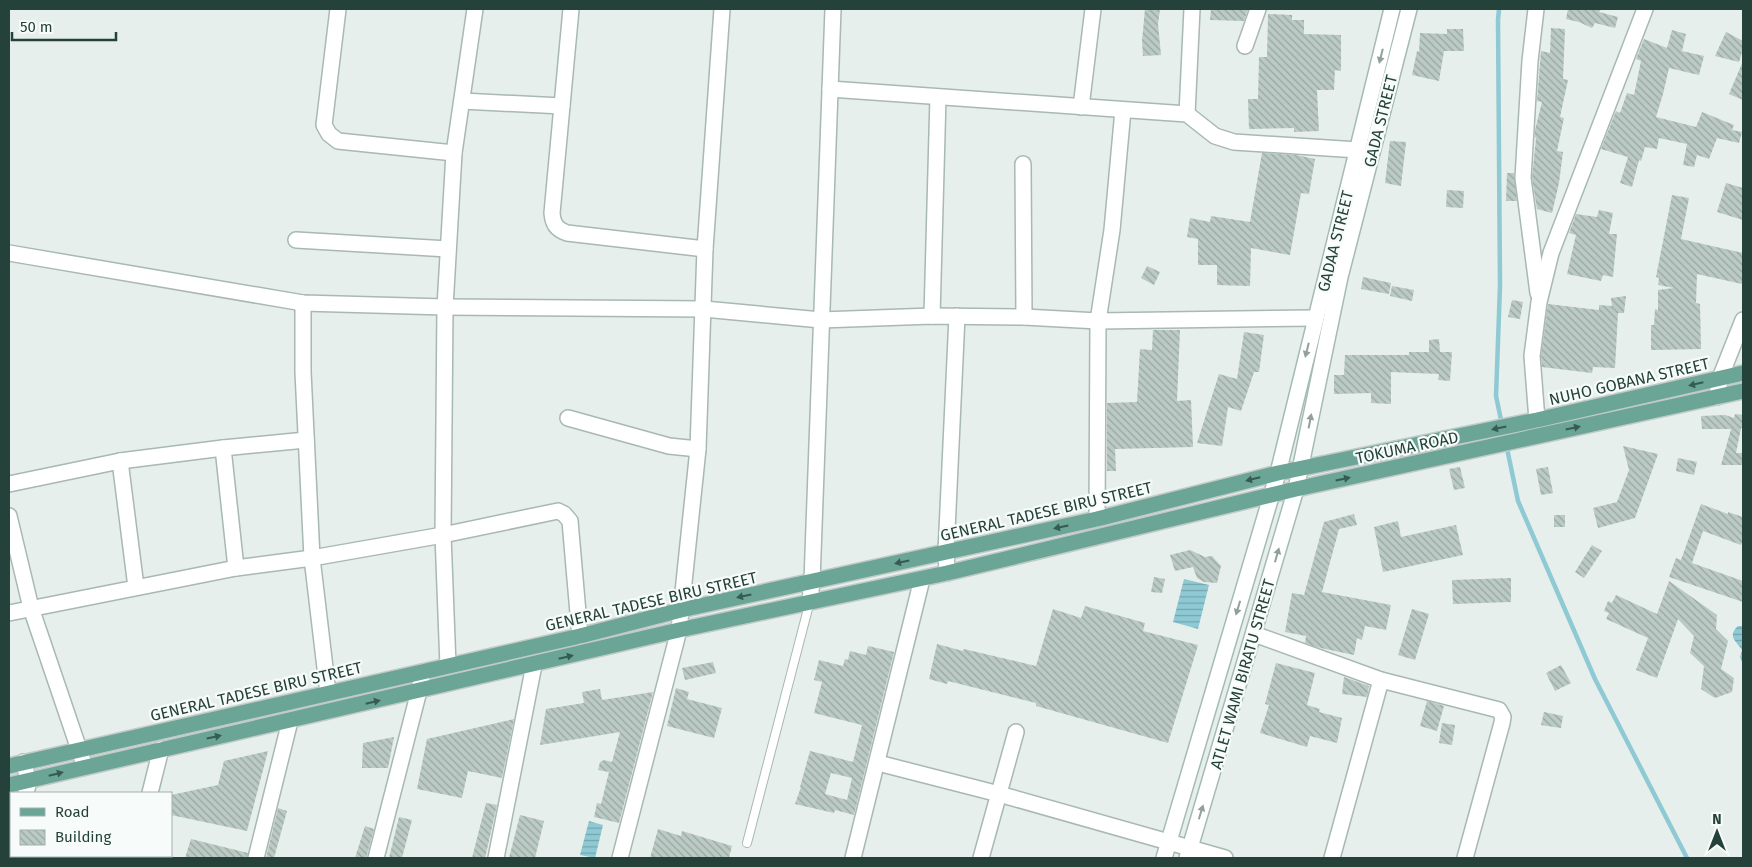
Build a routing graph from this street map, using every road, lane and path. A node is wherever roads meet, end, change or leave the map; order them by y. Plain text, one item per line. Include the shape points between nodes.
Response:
1 (338, 9) edge
2 (475, 9) edge
3 (571, 9) edge
4 (722, 9) edge
5 (832, 9) edge
6 (1093, 9) edge
7 (1192, 9) edge
8 (1258, 9) edge
9 (1392, 9) edge
10 (1409, 9) edge
11 (1536, 9) edge
12 (1645, 9) edge
13 (1245, 46) dead end
14 (830, 90) junction
15 (938, 97) junction
16 (462, 101) junction
17 (562, 106) junction
18 (1081, 107) junction
19 (1123, 110) junction
20 (1188, 114) junction
21 (1358, 150) junction
22 (454, 153) junction
23 (1023, 164) dead end
24 (296, 240) dead end
25 (448, 249) junction
26 (705, 249) junction
27 (9, 253) edge
28 (1539, 302) junction
29 (303, 303) junction
30 (445, 307) junction
31 (704, 309) junction
32 (932, 316) junction
33 (957, 316) junction
34 (1024, 317) junction
35 (1315, 318) junction
36 (821, 320) junction
37 (1743, 320) edge
38 (1098, 321) junction
39 (1743, 373) edge
40 (1720, 378) junction
41 (1743, 391) edge
42 (1717, 397) junction
43 (568, 418) dead end
44 (1537, 420) junction
45 (1522, 423) joint
46 (1453, 437) junction
47 (1526, 439) joint
48 (306, 440) junction
49 (223, 448) junction
50 (698, 450) junction
51 (1455, 454) junction
52 (120, 461) junction
53 (1300, 469) junction
54 (1278, 473) junction
55 (9, 484) edge
56 (1296, 489) junction
57 (1272, 495) junction
58 (9, 516) edge
59 (1097, 519) junction
60 (442, 535) junction
61 (946, 552) junction
62 (312, 558) junction
63 (236, 568) junction
64 (947, 574) junction
65 (922, 578) junction
66 (812, 581) junction
67 (136, 587) junction
68 (810, 602) junction
69 (31, 608) junction
70 (681, 610) junction
71 (9, 612) edge
72 (679, 630) junction
73 (1254, 634) junction
74 (580, 636) junction
75 (534, 665) junction
76 (448, 666) junction
77 (423, 672) junction
78 (1381, 680) junction
79 (420, 691) junction
80 (328, 693) junction
81 (290, 721) junction
82 (1016, 732) dead end
83 (80, 749) junction
84 (161, 749) junction
85 (878, 763) junction
86 (16, 764) edge
87 (85, 767) junction
88 (9, 785) edge
89 (27, 787) edge
90 (150, 792) edge
91 (999, 794) junction
92 (1168, 842) junction
93 (747, 843) dead end
94 (1189, 853) edge
95 (256, 858) edge
96 (376, 858) edge
97 (496, 858) edge
98 (620, 858) edge
99 (853, 858) edge
100 (981, 858) edge
101 (1164, 858) edge
102 (1225, 858) edge
103 (1332, 858) edge
104 (1464, 858) edge

1 - 22 street via 324,126 329,134 338,141
2 - 16 street
3 - 17 street
4 - 26 street
5 - 14 street
6 - 18 street
7 - 20 street
8 - 13 street
9 -> 21 street, GADAA STREET
53 -> 10 street, GADA STREET via 1340,277
11 - 28 street via 1522,178
12 - 28 street via 1566,211
14 - 15 street
14 - 36 street
15 - 18 street
15 - 32 street
16 - 17 street
16 - 22 street
17 - 26 street via 552,213 553,223 559,230 567,234
18 - 19 street
19 - 20 street
19 - 38 street via 1112,230
20 - 21 street via 1215,136 1234,142
21 - 35 street, GADAA STREET
22 - 25 street
23 - 34 street
24 - 25 street
25 - 30 street
26 - 31 street
27 - 29 street
28 - 44 street via 1532,356
29 - 30 street
29 - 48 street
30 - 31 street
30 - 60 street
31 - 36 street
31 - 50 street
32 - 33 street
32 - 36 street
33 - 34 street
33 - 61 street
34 - 38 street
35 - 38 street
35 -> 54 street, GADAA STREET
36 - 66 street
37 - 40 street
38 - 59 street
39 - 40 main road, NUHO GOBANA STREET
40 - 42 street
40 -> 44 main road, NUHO GOBANA STREET
41 - 42 main road, NUHO GOBANA STREET
47 -> 42 main road, NUHO GOBANA STREET
43 - 50 street via 669,446
44 - 45 main road, NUHO GOBANA STREET
45 -> 46 main road, TOKUMA ROAD
46 - 51 main road
46 - 53 main road, TOKUMA ROAD
47 - 51 main road, TOKUMA ROAD
48 - 49 street
48 - 62 street
49 - 52 street
49 - 63 street
50 - 70 street
56 -> 51 main road, TOKUMA ROAD
52 - 55 street
52 - 67 street
53 - 54 main road, GENERAL TADESE BIRU STREET
53 - 56 street, GADA STREET
54 - 57 street, ATLET WAMI BIRATU STREET
54 -> 59 main road, GENERAL TADESE BIRU STREET
56 - 57 main road
73 -> 56 street, ATLET WAMI BIRATU STREET
57 - 64 main road
57 -> 92 street, ATLET WAMI BIRATU STREET
58 - 69 street
59 -> 61 main road, GENERAL TADESE BIRU STREET
60 - 62 street
60 - 74 street via 558,511 564,514 570,521
60 - 76 street
61 - 64 street
61 -> 66 main road, GENERAL TADESE BIRU STREET
62 - 63 street
62 - 80 street
63 - 67 street
64 - 65 main road
65 - 68 main road
65 - 85 street
66 - 68 street
66 -> 70 main road, GENERAL TADESE BIRU STREET
67 - 69 street
68 - 72 main road
68 - 93 lane
69 - 71 street
69 - 83 street
70 - 72 street
70 - 74 main road, GENERAL TADESE BIRU STREET
75 -> 72 main road
72 - 98 street
73 - 78 street
94 -> 73 street, ATLET WAMI BIRATU STREET
74 - 76 main road, GENERAL TADESE BIRU STREET
75 - 79 main road
75 - 97 street
76 - 77 main road, GENERAL TADESE BIRU STREET
77 - 79 street
77 - 80 main road, GENERAL TADESE BIRU STREET
78 - 103 street
78 - 104 street via 1499,710 1503,717
81 -> 79 main road
79 - 96 street
80 - 83 main road, GENERAL TADESE BIRU STREET
84 -> 81 main road
81 - 95 street
82 - 91 street
83 - 86 main road, GENERAL TADESE BIRU STREET
83 - 87 street
84 - 87 main road
84 - 90 street
85 - 91 street
85 - 99 street
86 - 89 street
89 -> 87 main road
88 - 89 main road
91 - 92 street
91 - 100 street
92 - 94 street
92 - 101 street, ATLET WAMI BIRATU STREET
94 - 102 street

